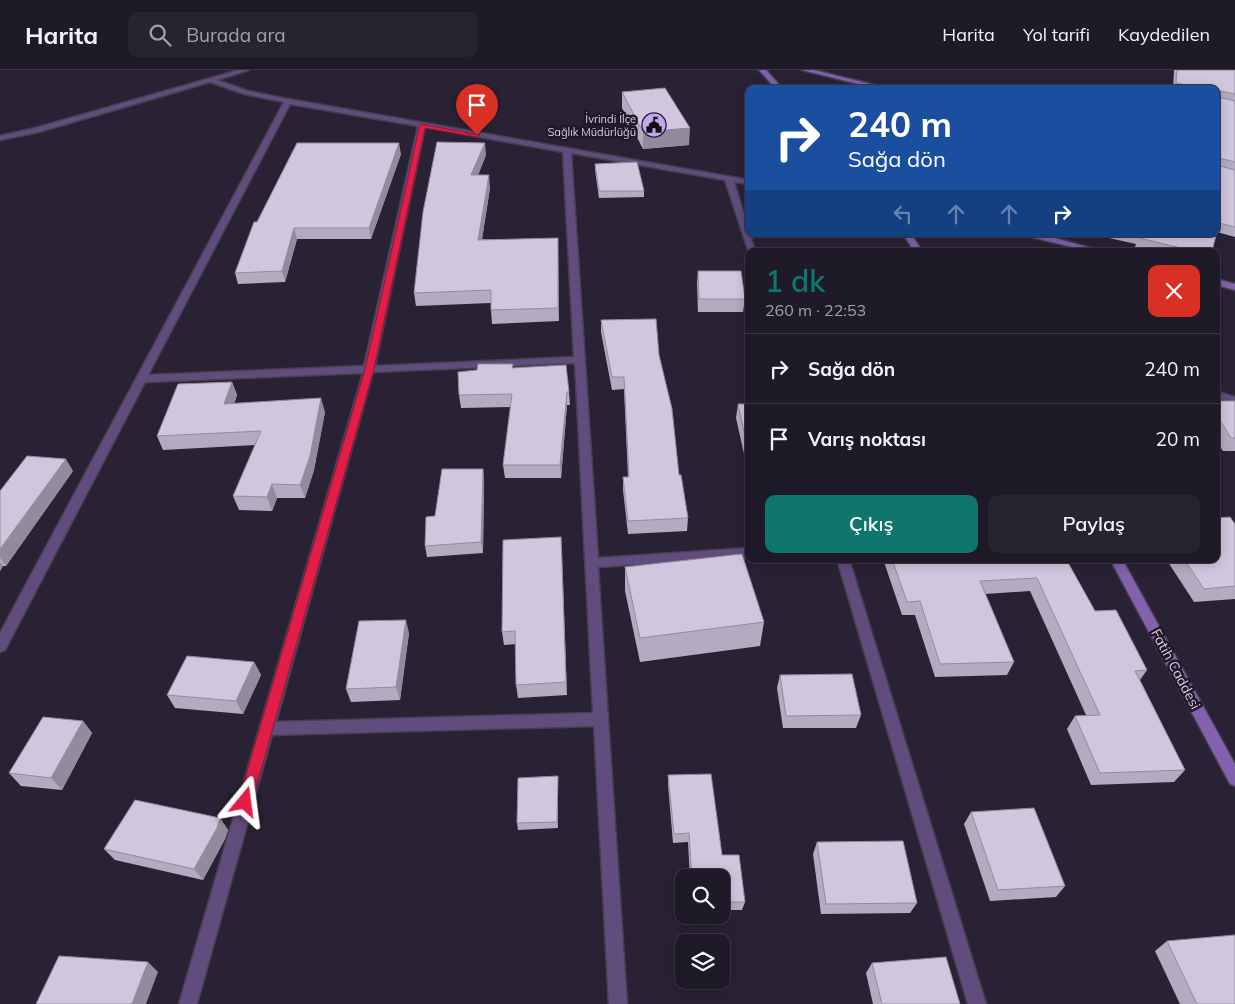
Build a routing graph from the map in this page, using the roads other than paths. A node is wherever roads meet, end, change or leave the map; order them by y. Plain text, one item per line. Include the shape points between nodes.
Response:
1 (246, 70) edge
2 (762, 70) edge
3 (805, 70) edge
4 (212, 81) junction
5 (776, 85) edge
6 (871, 85) edge
7 (288, 101) junction
8 (422, 126) junction
9 (0, 138) edge
10 (567, 151) junction
11 (729, 179) junction
12 (745, 181) edge
13 (745, 231) edge
14 (909, 237) edge
15 (1042, 237) edge
16 (916, 248) edge
17 (1086, 248) edge
18 (1220, 283) edge
19 (1235, 287) edge
20 (580, 360) junction
21 (369, 369) junction
22 (142, 380) junction
23 (1220, 395) edge
24 (1235, 401) edge
25 (745, 553) edge
26 (592, 563) junction
27 (845, 563) edge
28 (1118, 563) edge
29 (0, 646) edge
30 (601, 720) junction
31 (266, 729) junction
32 (1235, 779) edge
33 (188, 1004) edge
34 (618, 1004) edge
35 (977, 1004) edge

1 - 4 street
2 - 5 main road
3 - 6 main road
4 - 7 street via 246,93
4 - 9 street
7 - 8 street
7 - 22 street
8 - 10 street
8 - 21 street
10 - 11 street
10 - 20 street
11 - 12 street
11 - 13 street
14 - 16 main road
15 - 17 main road
18 - 19 main road
20 - 21 street
20 - 26 street
21 - 22 street
21 - 31 street
22 - 29 street
23 - 24 street
25 - 26 street
26 - 30 street
27 - 35 street
28 - 32 main road, Fatih Caddesi
30 - 31 street
30 - 34 street
31 - 33 street

